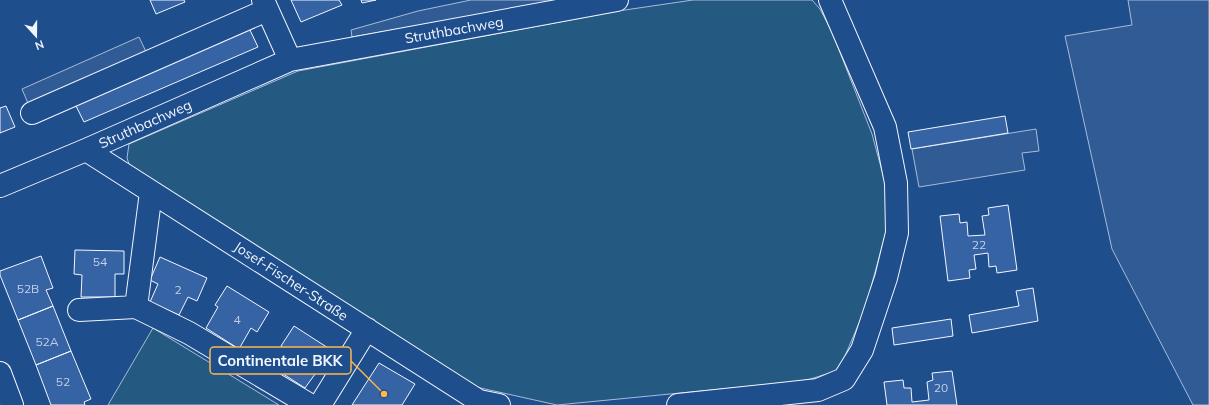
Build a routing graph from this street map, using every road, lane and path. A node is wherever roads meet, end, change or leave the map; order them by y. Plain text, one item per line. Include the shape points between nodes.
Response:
1 (617, 0) edge
2 (830, 0) edge
3 (265, 5) edge
4 (290, 60) junction
5 (32, 113) dead end
6 (86, 150) junction
7 (0, 186) edge
8 (151, 192) junction
9 (136, 307) junction
10 (79, 310) dead end
11 (367, 329) junction
12 (0, 373) edge
13 (12, 405) edge
14 (310, 405) edge
15 (320, 405) edge
16 (500, 405) edge
17 (678, 405) edge

1 - 4 street, Struthbachweg
2 - 17 street via 885,127 896,183 897,233 886,278 862,350 844,379 818,390
3 - 4 street
3 - 5 street
4 - 6 street, Struthbachweg
6 - 7 street, Struthbachweg
6 - 8 street, Josef-Fischer-Straße
8 - 9 street
8 - 11 street, Josef-Fischer-Straße
9 - 10 street
9 - 14 street via 189,333
11 - 15 street
11 - 16 street, Josef-Fischer-Straße via 479,401
12 - 13 street

